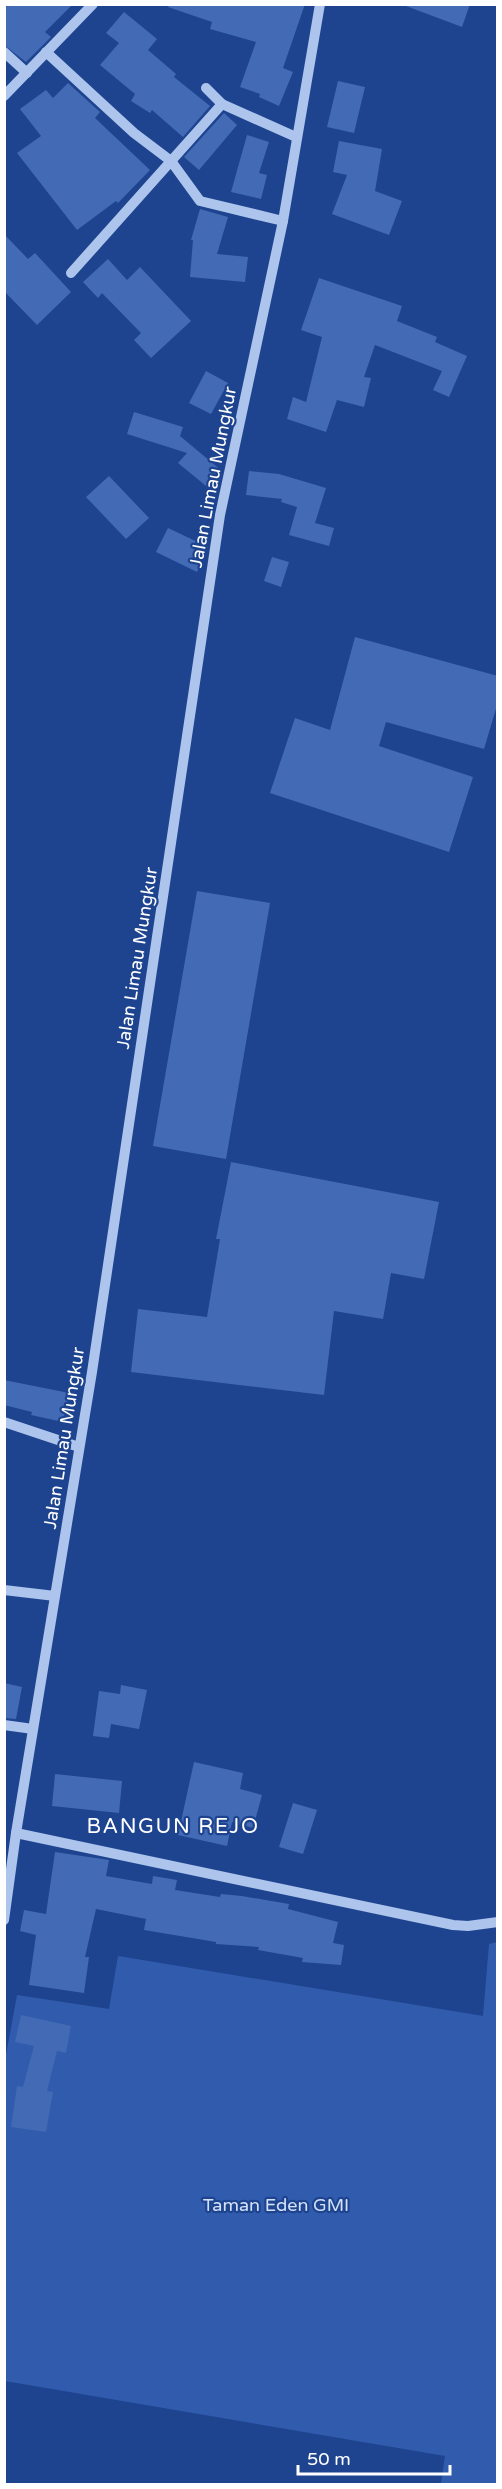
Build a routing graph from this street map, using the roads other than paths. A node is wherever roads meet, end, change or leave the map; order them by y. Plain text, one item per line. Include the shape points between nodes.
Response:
1 (93, 4) edge
2 (320, 4) edge
3 (4, 52) edge
4 (46, 52) junction
5 (27, 73) junction
6 (206, 88) dead end
7 (4, 96) edge
8 (222, 104) junction
9 (296, 137) junction
10 (171, 161) junction
11 (283, 221) junction
12 (71, 273) dead end
13 (4, 1422) edge
14 (79, 1447) junction
15 (4, 1590) edge
16 (55, 1596) junction
17 (4, 1725) edge
18 (33, 1729) junction
19 (16, 1833) junction
20 (4, 1920) edge
21 (498, 1922) edge

1 - 4 street
2 - 9 street, Jalan Limau Mungkur
3 - 5 street
4 - 5 street
4 - 10 street via 134,133
5 - 7 street
6 - 8 street
8 - 9 street
8 - 10 street
9 - 11 street, Jalan Limau Mungkur
10 - 11 street via 200,201
10 - 12 street
11 - 14 street, Jalan Limau Mungkur via 220,515
13 - 14 street
14 - 16 street, Jalan Limau Mungkur
15 - 16 street
16 - 18 street, Jalan Limau Mungkur
17 - 18 street
18 - 19 street, Jalan Limau Mungkur
19 - 20 street, Jalan Limau Mungkur
19 - 21 street via 453,1925

